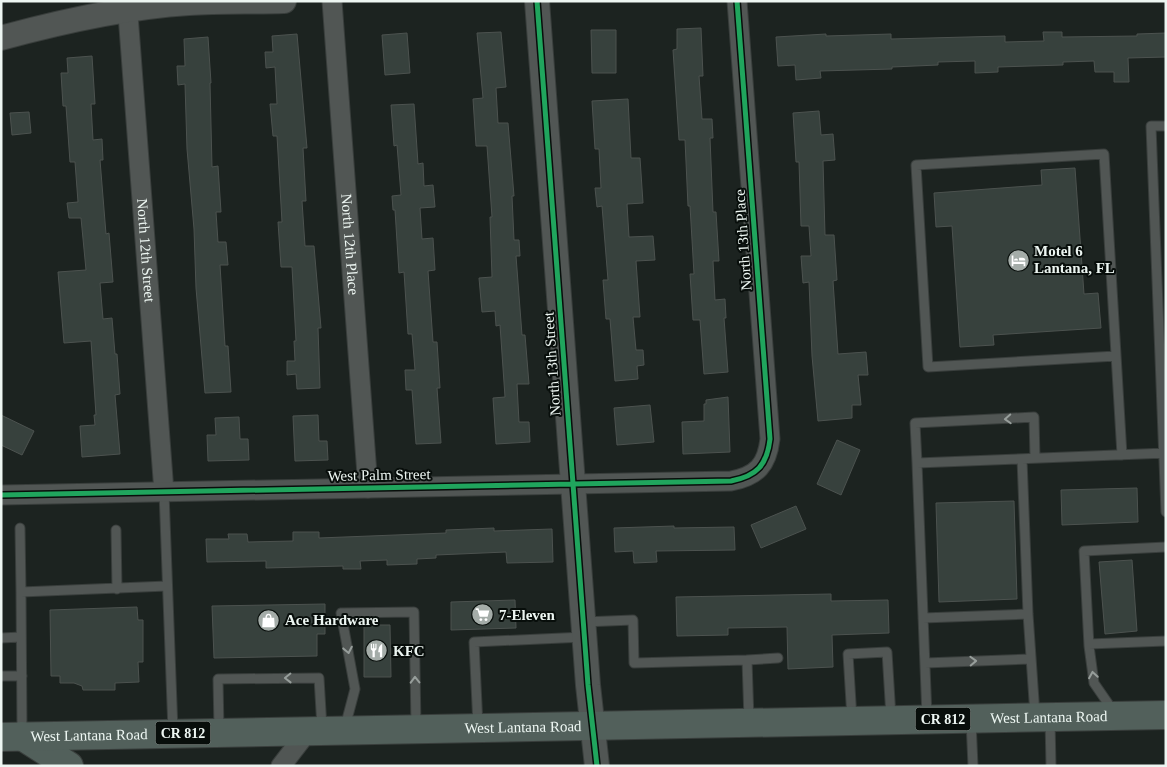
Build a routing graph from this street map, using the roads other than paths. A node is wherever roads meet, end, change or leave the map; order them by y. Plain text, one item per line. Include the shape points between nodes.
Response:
1 (284, 1) edge
2 (332, 1) edge
3 (537, 1) edge
4 (737, 1) edge
5 (127, 5) edge
6 (1, 38) edge
7 (1166, 126) edge
8 (1162, 297) edge
9 (1116, 356) junction
10 (1164, 399) edge
11 (1165, 453) edge
12 (1122, 455) junction
13 (1036, 458) junction
14 (1022, 459) junction
15 (917, 464) junction
16 (755, 472) joint
17 (573, 484) junction
18 (368, 488) junction
19 (164, 492) junction
20 (1, 495) edge
21 (1166, 512) edge
22 (20, 528) dead end
23 (116, 530) dead end
24 (1166, 547) edge
25 (167, 586) junction
26 (116, 589) junction
27 (21, 592) junction
28 (1028, 614) junction
29 (923, 618) junction
30 (584, 629) junction
31 (21, 637) junction
32 (1, 638) edge
33 (1166, 641) edge
34 (1089, 644) junction
35 (778, 658) dead end
36 (1031, 659) junction
37 (747, 660) junction
38 (925, 663) junction
39 (1, 676) edge
40 (22, 676) junction
41 (1166, 715) edge
42 (1117, 716) junction
43 (1042, 718) junction
44 (971, 719) junction
45 (892, 720) junction
46 (927, 720) junction
47 (852, 721) junction
48 (749, 723) junction
49 (593, 725) junction
50 (478, 728) junction
51 (416, 729) junction
52 (324, 731) junction
53 (173, 733) junction
54 (219, 733) junction
55 (12, 737) edge
56 (69, 766) edge
57 (281, 766) edge
58 (597, 766) edge
59 (973, 766) edge
60 (1051, 766) edge

1 - 5 street
2 - 18 street, North 12th Place
3 - 17 street, North 13th Street
4 - 16 street, North 13th Place via 770,439 769,452
5 - 6 street
5 - 19 street, North 12th Street
7 - 8 lane via 1151,126
8 - 10 lane
9 - 9 lane via 1104,154 916,165 928,367
9 - 12 lane
10 - 11 lane
11 - 12 lane
11 - 21 lane
12 - 13 lane
13 - 14 lane
13 -> 15 lane via 1034,418 915,423
14 - 15 lane
14 - 28 lane
15 - 29 lane
16 - 17 street, West Palm Street via 731,481
17 - 18 street, West Palm Street
17 - 30 street, North 13th Street
18 - 19 street, West Palm Street
19 - 20 street, West Palm Street
19 - 25 lane
22 - 27 lane
23 - 26 lane
24 - 34 lane via 1084,551
25 - 26 lane
25 - 53 lane
26 - 27 lane
27 - 31 lane
28 - 29 lane
28 - 36 lane
29 - 38 lane
30 - 37 lane via 633,620 634,663
30 - 49 street, North 13th Street
30 - 50 lane via 474,642
31 - 32 lane
31 - 40 lane
33 - 34 lane
42 -> 34 lane via 1094,682
35 - 37 lane
38 -> 36 lane
36 - 43 lane
37 - 48 lane
38 - 46 lane
39 - 40 lane
40 - 55 lane
41 - 42 main road, West Lantana Road / CR 812
42 - 43 main road, West Lantana Road / CR 812
43 - 44 main road, West Lantana Road / CR 812
43 - 60 lane
44 - 46 main road, West Lantana Road / CR 812
44 - 59 lane
45 - 46 main road, West Lantana Road / CR 812
45 - 47 main road, West Lantana Road / CR 812
45 - 47 lane via 887,652 848,654
47 - 48 main road, West Lantana Road / CR 812
48 - 49 main road, West Lantana Road / CR 812
49 - 50 main road, West Lantana Road / CR 812
49 - 58 street, North 13th Street
50 - 51 main road, West Lantana Road / CR 812
51 - 52 main road, West Lantana Road / CR 812
51 -> 52 lane via 414,612 341,613 355,689
52 - 54 main road, West Lantana Road / CR 812
52 -> 54 lane via 319,678 218,679
52 - 57 street
53 - 54 main road, West Lantana Road / CR 812
53 - 55 main road, West Lantana Road / CR 812
55 - 56 main road

